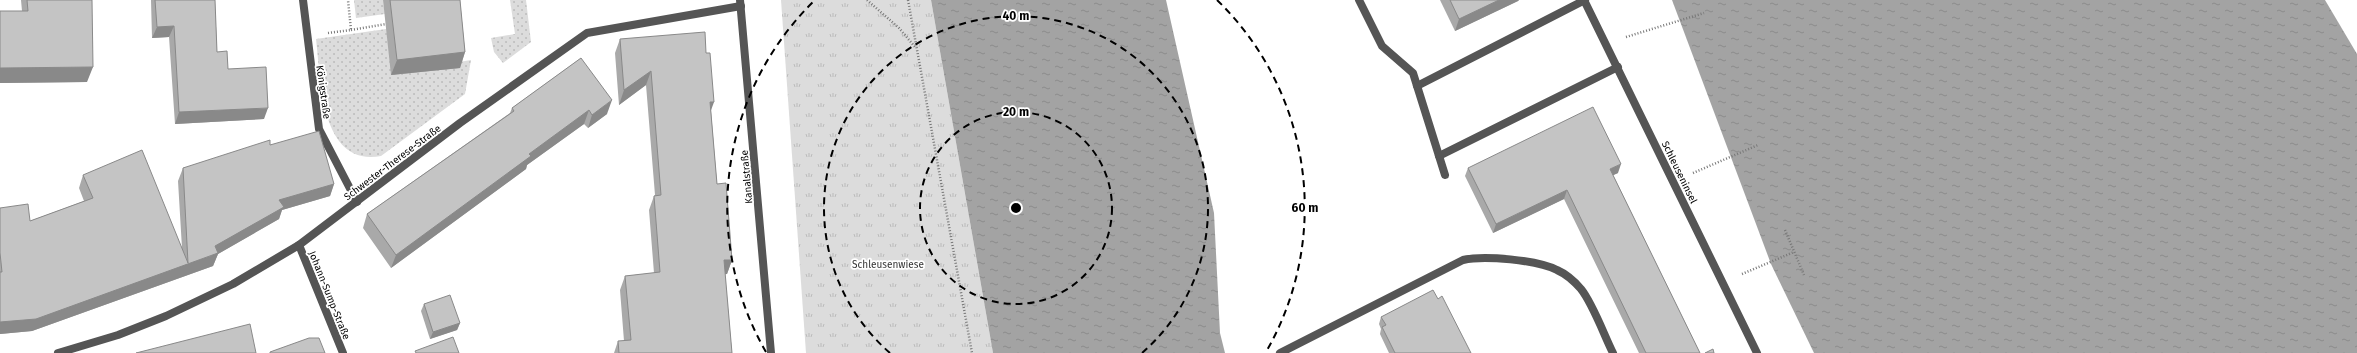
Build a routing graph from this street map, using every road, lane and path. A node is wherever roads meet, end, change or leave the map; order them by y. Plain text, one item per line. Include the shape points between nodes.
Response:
1 (303, 0) edge
2 (348, 0) edge
3 (867, 0) edge
4 (908, 0) edge
5 (1360, 0) edge
6 (1584, 0) edge
7 (741, 3) edge
8 (1704, 13) dead end
9 (386, 24) dead end
10 (351, 30) junction
11 (306, 37) junction
12 (1605, 43) junction
13 (915, 47) junction
14 (1618, 67) junction
15 (1417, 86) junction
16 (1758, 145) dead end
17 (1439, 156) junction
18 (1445, 175) dead end
19 (1673, 181) junction
20 (357, 202) junction
21 (1785, 230) dead end
22 (299, 245) junction
23 (1794, 252) junction
24 (1764, 265) dead end
25 (1804, 275) dead end
26 (58, 353) edge
27 (343, 353) edge
28 (772, 353) edge
29 (972, 353) edge
30 (1280, 353) edge
31 (1613, 353) edge
32 (1757, 353) edge

1 - 11 street, Königstraße
2 - 10 path
3 - 13 path via 899,28
4 - 13 path
5 - 15 street via 1382,46 1413,74
6 - 12 street, Schleuseninsel
6 - 15 street
7 - 20 street, Schwester-Therese-Straße via 587,33 460,123
7 - 28 street, Kanalstraße
8 - 12 path
9 - 10 path
10 - 11 path
11 - 20 street, Königstraße via 319,129
12 - 14 street, Schleuseninsel
13 - 29 path
14 - 17 street
14 - 19 street, Schleuseninsel
15 - 17 street
16 - 19 path
17 - 18 street
19 - 32 street, Schleuseninsel
20 - 22 street, Schwester-Therese-Straße
21 - 23 path
22 - 26 street, Schwester-Therese-Straße via 233,284 166,316 118,335
22 - 27 street, Johann-Sump-Straße
23 - 24 path
23 - 25 path
30 - 31 street via 1463,260 1476,257 1536,265 1557,270 1570,278 1582,290

